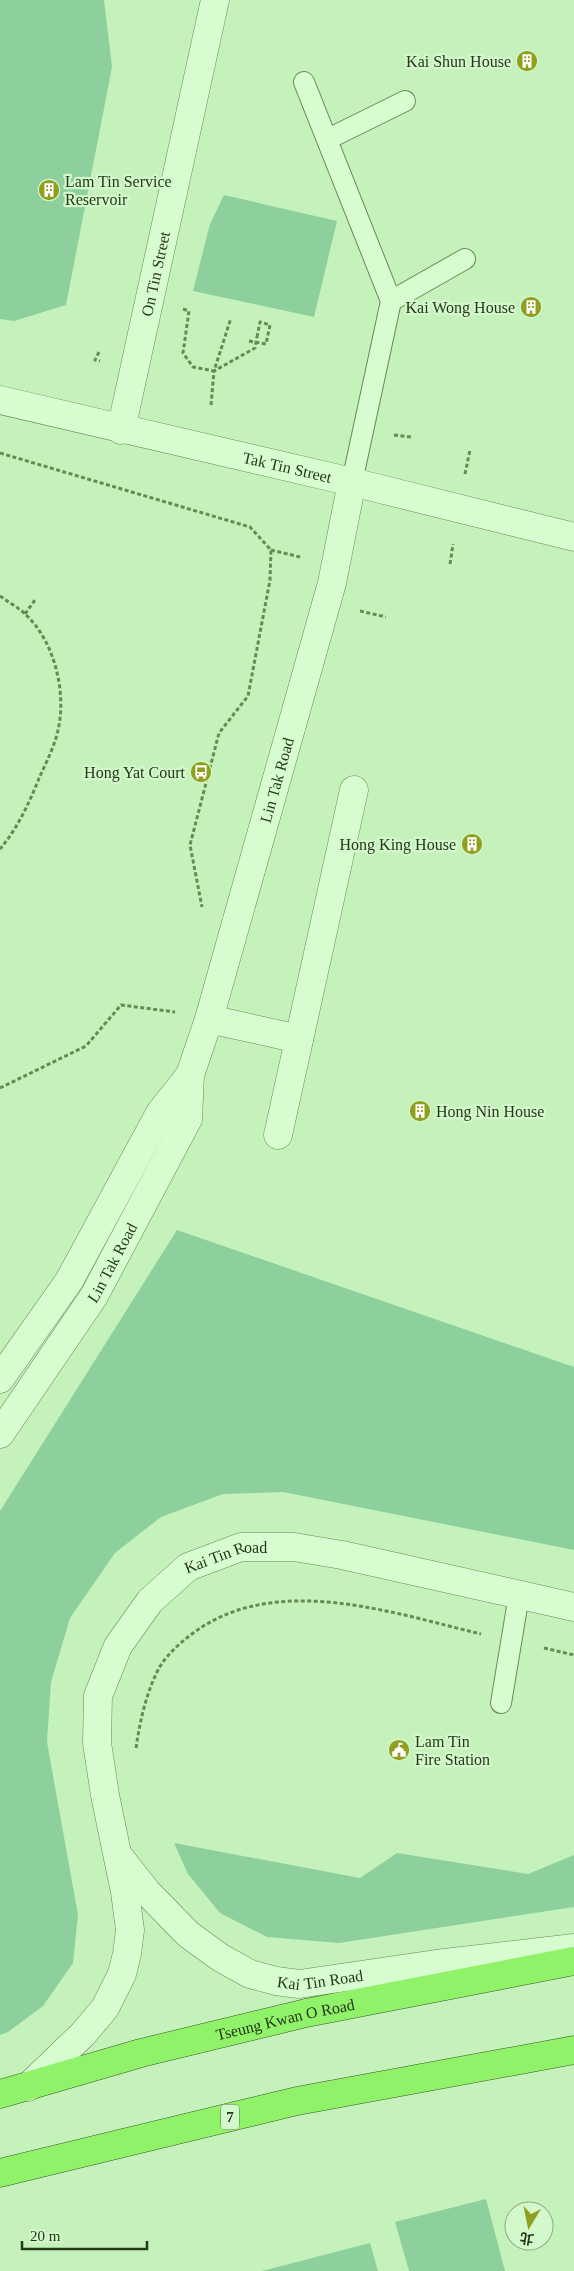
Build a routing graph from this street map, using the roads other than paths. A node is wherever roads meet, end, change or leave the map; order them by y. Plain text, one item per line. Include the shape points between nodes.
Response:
1 (215, 0) edge
2 (304, 82) dead end
3 (405, 101) dead end
4 (328, 139) junction
5 (465, 259) dead end
6 (391, 301) junction
7 (0, 400) edge
8 (122, 430) junction
9 (352, 482) junction
10 (574, 537) edge
11 (354, 790) dead end
12 (196, 1016) junction
13 (299, 1039) junction
14 (190, 1076) junction
15 (278, 1135) dead end
16 (0, 1379) edge
17 (0, 1434) edge
18 (519, 1595) junction
19 (574, 1607) edge
20 (501, 1703) dead end
21 (116, 1852) junction
22 (574, 1948) edge
23 (574, 1961) edge
24 (574, 2050) edge
25 (28, 2087) junction
26 (0, 2094) edge
27 (0, 2173) edge

1 - 8 street, On Tin Street
2 - 4 lane
3 - 4 lane
4 - 6 lane
5 - 6 lane
6 - 9 lane
7 - 8 street, Tak Tin Street
8 - 9 street, Tak Tin Street
9 - 10 street, Tak Tin Street
9 - 12 street, Lin Tak Road via 332,583
11 - 13 street
12 - 13 street
12 - 14 street, Lin Tak Road
13 - 15 street
14 - 16 street, Lin Tak Road via 160,1113 69,1282
14 - 17 street, Lin Tak Road via 188,1119 179,1136 94,1296
18 - 19 street, Kai Tin Road
18 - 20 lane
18 - 21 street, Kai Tin Road via 294,1547 241,1547 188,1567 150,1601 118,1646 98,1696 97,1743
21 - 22 street, Kai Tin Road via 147,1892 188,1934 238,1968 276,1981 299,1984
21 - 25 street, Kai Tin Road via 130,1930 122,1974 114,1994 95,2022
23 - 25 highway, Tseung Kwan O Road via 306,2013 141,2053
24 - 27 highway, 7 via 297,2101
25 - 26 highway, Tseung Kwan O Road

